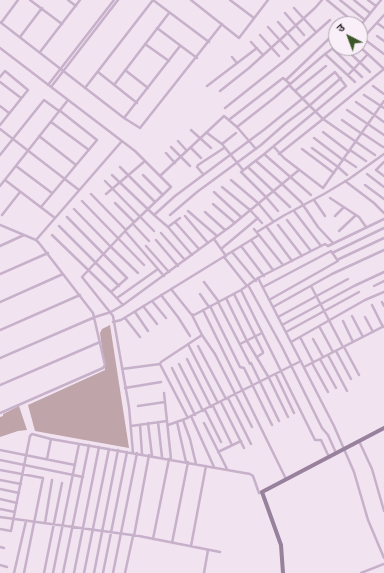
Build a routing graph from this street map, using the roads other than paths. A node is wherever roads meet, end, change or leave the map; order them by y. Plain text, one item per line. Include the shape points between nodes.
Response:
1 (18, 0) edge
2 (30, 0) edge
3 (68, 0) edge
4 (80, 0) edge
5 (114, 0) edge
6 (118, 0) edge
7 (153, 0) edge
8 (190, 0) edge
9 (230, 0) edge
10 (268, 0) edge
11 (322, 0) edge
12 (327, 0) edge
13 (340, 0) edge
14 (354, 0) edge
15 (368, 0) edge
16 (381, 0) edge
17 (384, 2) edge
18 (76, 6) junction
19 (376, 6) junction
20 (42, 8) junction
21 (294, 8) dead end
22 (169, 12) junction
23 (285, 13) dead end
24 (370, 13) junction
25 (384, 15) edge
26 (346, 16) edge
27 (360, 16) edge
28 (368, 16) edge
29 (254, 18) junction
30 (304, 18) junction
31 (0, 22) edge
32 (278, 22) dead end
33 (328, 22) edge
34 (377, 23) junction
35 (62, 24) junction
36 (222, 24) junction
37 (296, 26) junction
38 (268, 27) dead end
39 (384, 27) edge
40 (157, 28) junction
41 (316, 32) junction
42 (288, 33) junction
43 (368, 33) edge
44 (260, 35) dead end
45 (304, 35) dead end
46 (377, 36) dead end
47 (20, 37) junction
48 (279, 40) junction
49 (328, 40) edge
50 (384, 41) edge
51 (209, 42) junction
52 (251, 42) dead end
53 (368, 42) edge
54 (145, 44) junction
55 (180, 46) junction
56 (300, 47) junction
57 (0, 48) edge
58 (257, 48) junction
59 (271, 48) junction
60 (288, 49) dead end
61 (40, 52) junction
62 (328, 52) edge
63 (325, 54) junction
64 (368, 54) edge
65 (384, 54) edge
66 (263, 55) junction
67 (279, 56) dead end
68 (340, 56) edge
69 (353, 56) edge
70 (366, 56) edge
71 (197, 58) junction
72 (232, 58) dead end
73 (169, 61) junction
74 (237, 63) junction
75 (360, 63) junction
76 (326, 66) dead end
77 (354, 69) junction
78 (384, 69) edge
79 (62, 70) junction
80 (125, 70) junction
81 (98, 72) junction
82 (370, 72) dead end
83 (348, 75) junction
84 (362, 77) dead end
85 (0, 78) edge
86 (341, 78) junction
87 (286, 80) junction
88 (0, 82) edge
89 (355, 82) dead end
90 (114, 84) junction
91 (289, 84) junction
92 (50, 86) junction
93 (207, 86) dead end
94 (373, 86) dead end
95 (86, 88) junction
96 (148, 88) junction
97 (220, 91) dead end
98 (295, 92) junction
99 (384, 94) edge
100 (364, 95) dead end
101 (21, 98) junction
102 (302, 99) junction
103 (68, 100) junction
104 (384, 101) edge
105 (136, 102) junction
106 (356, 102) dead end
107 (0, 106) edge
108 (309, 106) junction
109 (381, 106) junction
110 (225, 108) dead end
111 (384, 108) edge
112 (347, 110) dead end
113 (59, 111) junction
114 (316, 112) junction
115 (9, 113) junction
116 (374, 115) junction
117 (124, 118) junction
118 (230, 119) junction
119 (323, 119) junction
120 (342, 120) dead end
121 (51, 122) junction
122 (384, 122) edge
123 (0, 125) edge
124 (368, 125) junction
125 (237, 127) junction
126 (0, 129) edge
127 (191, 130) dead end
128 (207, 132) junction
129 (323, 132) dead end
130 (236, 133) dead end
131 (362, 134) junction
132 (384, 135) edge
133 (39, 136) junction
134 (314, 138) dead end
135 (13, 139) junction
136 (200, 139) junction
137 (122, 140) junction
138 (249, 140) junction
139 (178, 141) dead end
140 (356, 142) junction
141 (222, 144) junction
142 (171, 147) dead end
143 (274, 147) junction
144 (384, 147) edge
145 (191, 148) junction
146 (211, 148) dead end
147 (224, 148) junction
148 (312, 148) dead end
149 (256, 149) junction
150 (302, 149) dead end
151 (89, 150) junction
152 (28, 151) junction
153 (187, 151) junction
154 (349, 151) junction
155 (166, 153) dead end
156 (230, 154) junction
157 (264, 154) junction
158 (279, 154) junction
159 (384, 154) edge
160 (0, 155) edge
161 (375, 155) dead end
162 (181, 156) junction
163 (201, 158) dead end
164 (344, 159) junction
165 (145, 161) junction
166 (256, 161) junction
167 (366, 162) dead end
168 (384, 162) edge
169 (175, 163) junction
170 (236, 163) junction
171 (76, 165) junction
172 (16, 166) junction
173 (190, 166) dead end
174 (120, 167) dead end
175 (248, 167) junction
176 (338, 167) junction
177 (356, 167) dead end
178 (243, 170) junction
179 (299, 170) junction
180 (334, 173) junction
181 (203, 174) junction
182 (347, 174) dead end
183 (367, 174) dead end
184 (112, 175) dead end
185 (128, 175) junction
186 (143, 175) dead end
187 (160, 176) junction
188 (384, 176) edge
189 (290, 177) junction
190 (64, 179) junction
191 (5, 180) junction
192 (231, 180) dead end
193 (106, 181) dead end
194 (345, 181) junction
195 (120, 182) junction
196 (282, 184) junction
197 (365, 185) dead end
198 (0, 186) edge
199 (384, 186) edge
200 (222, 187) dead end
201 (113, 188) junction
202 (79, 190) junction
203 (273, 191) junction
204 (20, 192) junction
205 (214, 192) dead end
206 (52, 193) junction
207 (91, 194) dead end
208 (106, 194) dead end
209 (163, 195) junction
210 (311, 195) dead end
211 (266, 197) junction
212 (330, 198) dead end
213 (384, 199) edge
214 (314, 200) junction
215 (82, 201) dead end
216 (155, 202) junction
217 (115, 203) dead end
218 (213, 204) dead end
219 (258, 204) junction
220 (303, 206) junction
221 (41, 207) junction
222 (290, 207) dead end
223 (344, 208) junction
224 (74, 209) dead end
225 (147, 209) junction
226 (250, 210) junction
227 (188, 211) dead end
228 (278, 211) dead end
229 (294, 211) junction
230 (205, 212) dead end
231 (384, 213) edge
232 (2, 215) dead end
233 (170, 215) dead end
234 (140, 216) junction
235 (154, 216) junction
236 (184, 216) dead end
237 (325, 216) dead end
238 (335, 216) dead end
239 (355, 216) junction
240 (66, 217) dead end
241 (241, 217) junction
242 (55, 218) junction
243 (180, 218) dead end
244 (258, 218) junction
245 (384, 218) edge
246 (287, 220) dead end
247 (175, 222) junction
248 (273, 222) junction
249 (133, 223) junction
250 (234, 223) junction
251 (262, 223) dead end
252 (0, 225) edge
253 (278, 225) dead end
254 (59, 226) dead end
255 (266, 226) junction
256 (168, 227) junction
257 (366, 227) junction
258 (384, 228) edge
259 (254, 229) dead end
260 (126, 230) junction
261 (225, 230) junction
262 (154, 231) dead end
263 (339, 231) dead end
264 (161, 233) dead end
265 (258, 233) junction
266 (24, 235) junction
267 (52, 235) dead end
268 (217, 236) junction
269 (118, 238) junction
270 (384, 238) edge
271 (214, 239) junction
272 (36, 240) junction
273 (156, 240) dead end
274 (251, 240) junction
275 (149, 241) dead end
276 (208, 243) junction
277 (333, 243) junction
278 (0, 246) edge
279 (110, 246) junction
280 (146, 246) dead end
281 (241, 246) junction
282 (321, 246) junction
283 (199, 249) junction
284 (221, 249) junction
285 (384, 250) edge
286 (311, 251) junction
287 (232, 252) junction
288 (48, 253) junction
289 (332, 253) junction
290 (103, 254) junction
291 (192, 255) junction
292 (302, 256) junction
293 (225, 257) junction
294 (185, 260) junction
295 (337, 260) junction
296 (292, 261) junction
297 (95, 262) junction
298 (144, 265) dead end
299 (283, 265) junction
300 (178, 266) junction
301 (158, 269) junction
302 (88, 270) junction
303 (274, 270) junction
304 (169, 272) junction
305 (384, 272) edge
306 (138, 273) dead end
307 (0, 274) edge
308 (63, 274) junction
309 (164, 276) junction
310 (264, 276) junction
311 (348, 279) dead end
312 (257, 280) junction
313 (304, 281) junction
314 (384, 281) edge
315 (204, 282) dead end
316 (120, 286) junction
317 (248, 286) junction
318 (311, 286) junction
319 (374, 286) dead end
320 (263, 287) junction
321 (307, 288) junction
322 (171, 289) junction
323 (241, 290) junction
324 (111, 292) junction
325 (359, 292) dead end
326 (384, 292) edge
327 (200, 294) dead end
328 (234, 294) junction
329 (80, 295) junction
330 (161, 295) junction
331 (316, 296) junction
332 (117, 298) junction
333 (226, 298) junction
334 (269, 300) junction
335 (152, 301) junction
336 (0, 302) edge
337 (218, 302) junction
338 (382, 302) dead end
339 (320, 304) junction
340 (123, 305) junction
341 (372, 305) dead end
342 (143, 306) junction
343 (210, 306) junction
344 (384, 306) edge
345 (273, 307) junction
346 (203, 310) junction
347 (324, 311) junction
348 (111, 312) junction
349 (135, 312) junction
350 (192, 315) junction
351 (352, 316) dead end
352 (95, 317) junction
353 (278, 317) junction
354 (365, 317) dead end
355 (125, 318) junction
356 (166, 318) dead end
357 (329, 320) junction
358 (343, 321) dead end
359 (114, 322) junction
360 (157, 324) dead end
361 (282, 325) junction
362 (319, 326) junction
363 (383, 326) edge
364 (0, 330) edge
365 (148, 330) dead end
366 (286, 332) junction
367 (373, 332) junction
368 (262, 333) junction
369 (202, 335) junction
370 (190, 336) dead end
371 (140, 337) dead end
372 (255, 337) junction
373 (300, 337) junction
374 (363, 337) junction
375 (313, 339) dead end
376 (247, 341) junction
377 (100, 342) junction
378 (291, 342) junction
379 (353, 342) junction
380 (188, 344) junction
381 (240, 344) junction
382 (198, 346) dead end
383 (344, 347) junction
384 (335, 352) junction
385 (328, 355) junction
386 (257, 357) junction
387 (0, 358) edge
388 (322, 358) junction
389 (187, 359) dead end
390 (301, 361) junction
391 (313, 363) junction
392 (160, 364) junction
393 (180, 364) dead end
394 (292, 366) junction
395 (304, 367) junction
396 (172, 368) dead end
397 (122, 369) junction
398 (281, 372) junction
399 (276, 375) junction
400 (359, 375) dead end
401 (269, 378) junction
402 (351, 379) dead end
403 (161, 382) dead end
404 (261, 382) junction
405 (0, 385) edge
406 (253, 386) junction
407 (125, 388) junction
408 (336, 388) dead end
409 (347, 390) dead end
410 (243, 391) junction
411 (328, 392) dead end
412 (164, 394) dead end
413 (236, 394) junction
414 (227, 399) junction
415 (165, 402) junction
416 (220, 402) junction
417 (138, 406) dead end
418 (212, 406) junction
419 (204, 410) junction
420 (0, 413) edge
421 (294, 413) dead end
422 (195, 414) junction
423 (191, 416) junction
424 (288, 417) dead end
425 (188, 418) junction
426 (183, 420) junction
427 (168, 421) junction
428 (279, 421) dead end
429 (158, 422) junction
430 (177, 422) junction
431 (148, 423) junction
432 (204, 423) dead end
433 (272, 424) dead end
434 (140, 425) junction
435 (168, 425) junction
436 (131, 426) junction
437 (252, 427) dead end
438 (384, 428) edge
439 (51, 439) junction
440 (241, 441) junction
441 (359, 441) junction
442 (221, 442) dead end
443 (79, 444) junction
444 (251, 444) dead end
445 (89, 445) junction
446 (232, 445) junction
447 (100, 447) junction
448 (244, 448) dead end
449 (109, 449) junction
450 (344, 449) junction
451 (0, 450) edge
452 (118, 450) junction
453 (127, 452) junction
454 (218, 452) junction
455 (133, 453) junction
456 (137, 453) junction
457 (336, 453) junction
458 (142, 454) junction
459 (26, 455) junction
460 (151, 456) junction
461 (328, 457) junction
462 (162, 458) junction
463 (47, 459) junction
464 (170, 459) junction
465 (0, 460) edge
466 (187, 462) junction
467 (196, 464) junction
468 (24, 465) junction
469 (75, 465) junction
470 (206, 466) junction
471 (214, 467) junction
472 (0, 470) edge
473 (227, 470) junction
474 (73, 474) junction
475 (22, 475) junction
476 (83, 477) junction
477 (286, 479) junction
478 (0, 480) edge
479 (52, 480) dead end
480 (62, 483) dead end
481 (21, 484) junction
482 (0, 489) edge
483 (262, 492) junction
484 (19, 493) junction
485 (0, 499) edge
486 (17, 503) junction
487 (0, 510) edge
488 (384, 510) edge
489 (15, 512) junction
490 (0, 517) edge
491 (14, 519) junction
492 (26, 521) junction
493 (35, 522) junction
494 (45, 523) junction
495 (54, 524) junction
496 (63, 526) junction
497 (73, 527) junction
498 (83, 528) junction
499 (0, 529) edge
500 (92, 530) junction
501 (102, 531) junction
502 (112, 532) junction
503 (121, 534) junction
504 (134, 536) junction
505 (153, 539) junction
506 (172, 543) junction
507 (191, 546) junction
508 (0, 547) edge
509 (4, 548) dead end
510 (208, 550) junction
511 (220, 552) dead end
512 (384, 558) edge
513 (384, 564) edge
514 (0, 565) edge
515 (8, 567) dead end
516 (14, 573) edge
517 (24, 573) edge
518 (44, 573) edge
519 (53, 573) edge
520 (63, 573) edge
521 (74, 573) edge
522 (84, 573) edge
523 (94, 573) edge
524 (104, 573) edge
525 (113, 573) edge
526 (125, 573) edge
527 (204, 573) edge
528 (283, 573) edge
529 (361, 573) edge

1 - 31 street
2 - 20 street
3 - 18 street
4 - 18 street
5 - 79 street
6 - 79 street
7 - 22 street
7 - 81 street
8 - 36 street
9 - 29 street
10 - 29 street
11 - 30 street
12 - 26 street
13 - 27 street
14 - 24 street
15 - 19 street
16 - 17 street
16 - 19 street
18 - 35 street
19 - 24 street
20 - 35 street
20 - 47 street
21 - 30 street
22 - 40 street
22 - 51 street
23 - 37 street
24 - 28 street
25 - 34 street
29 - 36 street via 239,38
30 - 37 street
30 - 41 street
31 - 47 street
32 - 42 street
33 - 41 street
34 - 39 street
34 - 43 street
35 - 61 street
36 - 51 street
37 - 42 street
37 - 45 street
38 - 48 street
40 - 54 street
40 - 55 street
41 - 56 street
42 - 48 street
42 - 56 street
44 - 59 street
46 - 50 street
47 - 61 street
48 - 59 street
48 - 60 street
49 - 87 street
51 - 71 street
52 - 58 street
53 - 65 street
54 - 73 street
54 - 80 street
55 - 71 street
55 - 73 street
56 - 110 street
57 - 92 street
58 - 66 street
58 - 74 street
59 - 66 street
59 - 67 street
61 - 79 street
62 - 63 street
63 - 83 street
63 - 91 street
64 - 78 street
66 - 97 street
68 - 77 street
69 - 75 street
70 - 75 street
71 - 117 street via 142,127
72 - 74 street
73 - 96 street
74 - 93 street
75 - 77 street
75 - 82 street
76 - 98 street
77 - 83 street
77 - 84 street
78 - 119 street
79 - 92 street
79 - 95 street
80 - 90 street
80 - 96 street
81 - 90 street
81 - 95 street
83 - 89 street
85 - 101 street via 5,71 28,89
86 - 102 street via 333,72
86 - 108 street
86 - 114 street via 346,86
87 - 91 street
87 - 118 street via 283,78
88 - 101 street
90 - 105 street
91 - 98 street
91 - 125 street
92 - 103 street
94 - 99 street
95 - 117 street
96 - 105 street
98 - 102 street
100 - 109 street
101 - 115 street
102 - 108 street
102 - 138 street
103 - 113 street
103 - 137 street
104 - 109 street
105 - 117 street
106 - 116 street
107 - 115 street
108 - 114 street
108 - 149 street
109 - 111 street
109 - 116 street
112 - 124 street
113 - 121 street
113 - 135 street via 44,100
113 - 151 street via 97,140
114 - 119 street
114 - 143 street
115 - 123 street
116 - 122 street
116 - 124 street
118 - 125 street
118 - 128 street via 224,116
119 - 140 street
119 - 158 street
120 - 131 street
121 - 133 street
121 - 151 street
124 - 131 street
124 - 132 street
125 - 138 street
126 - 135 street
127 - 136 street
128 - 136 street
128 - 141 street
129 - 154 street
130 - 141 street
131 - 140 street
131 - 144 street
133 - 152 street
133 - 171 street
134 - 164 street
135 - 152 street
135 - 160 street
136 - 145 street
136 - 146 street
137 - 165 street
137 - 202 street
138 - 149 street
138 - 156 street
139 - 153 street
140 - 154 street
140 - 161 street
141 - 147 street
142 - 162 street
143 - 157 street
143 - 158 street
145 - 153 street
145 - 163 street
147 - 156 street
147 - 181 street via 197,167
148 - 176 street
149 - 170 street
150 - 180 street
151 - 171 street
152 - 172 street
152 - 190 street
153 - 162 street
154 - 164 street
154 - 167 street
155 - 169 street
156 - 170 street
156 - 181 street
157 - 166 street
157 - 189 street
158 - 179 street
159 - 194 street
162 - 169 street
162 - 173 street
164 - 176 street
164 - 177 street
165 - 185 street
165 - 187 street
166 - 175 street
166 - 196 street
168 - 188 street via 376,170
169 - 187 street
170 - 178 street
170 - 233 street
171 - 190 street
172 - 191 street
172 - 206 street
174 - 185 street
175 - 178 street
175 - 203 street
176 - 180 street
176 - 182 street
178 - 211 street via 241,172
179 - 180 street via 322,188
179 - 189 street
181 - 235 street
183 - 199 street
184 - 195 street
185 - 195 street
185 - 216 street
186 - 209 street
187 - 209 street via 171,187
189 - 196 street
189 - 210 street
190 - 202 street
190 - 206 street
191 - 198 street
191 - 204 street
192 - 219 street
193 - 201 street
194 - 214 street
194 - 231 street
195 - 201 street
195 - 225 street
196 - 203 street
196 - 220 street
197 - 213 street
200 - 226 street
201 - 208 street
201 - 234 street
202 - 242 street
203 - 211 street
203 - 222 street
204 - 221 street
204 - 232 street
205 - 241 street
206 - 221 street
207 - 260 street
209 - 216 street
211 - 219 street
211 - 228 street
212 - 223 street
214 - 220 street
214 - 237 street
215 - 269 street
216 - 225 street
217 - 249 street
218 - 250 street
219 - 226 street
219 - 248 street
220 - 229 street
220 - 277 street
221 - 242 street
223 - 238 street
223 - 239 street
224 - 279 street
225 - 234 street
225 - 235 street
226 - 241 street
226 - 244 street
227 - 268 street
229 - 248 street
229 - 282 street
230 - 261 street
234 - 249 street
234 - 262 street
235 - 256 street
236 - 276 street
239 - 257 street via 361,219
239 - 263 street
240 - 290 street
241 - 250 street
242 - 272 street
243 - 247 street
244 - 251 street
244 - 284 street
245 - 257 street
246 - 286 street
247 - 256 street
247 - 283 street
248 - 255 street
249 - 260 street
249 - 275 street
250 - 261 street
252 - 266 street
253 - 292 street
254 - 297 street
255 - 265 street
255 - 296 street
256 - 291 street
257 - 277 street
258 - 289 street
259 - 265 street
260 - 269 street
260 - 301 street
261 - 268 street
264 - 294 street
265 - 274 street
265 - 299 street
266 - 272 street
266 - 278 street
267 - 302 street
268 - 271 street
269 - 279 street
269 - 298 street
270 - 295 street
271 - 276 street
271 - 284 street
272 - 288 street
273 - 300 street
274 - 281 street
274 - 303 street
276 - 283 street
277 - 282 street
279 - 290 street
279 - 306 street
280 - 304 street
281 - 287 street
281 - 310 street
282 - 286 street
283 - 291 street
284 - 293 street
285 - 318 street
286 - 292 street
287 - 293 street
287 - 312 street
288 - 307 street
288 - 308 street
289 - 295 street
289 - 320 street via 331,251
290 - 297 street
290 - 316 street via 127,278
291 - 294 street
292 - 296 street
293 - 317 street
293 - 322 street
294 - 300 street
295 - 313 street via 338,262
296 - 299 street
297 - 302 street
297 - 316 street
299 - 303 street
300 - 304 street
301 - 309 street
301 - 332 street
302 - 324 street
302 - 348 street via 82,277
303 - 310 street
304 - 309 street
305 - 339 street
308 - 329 street
308 - 336 street
309 - 340 street
310 - 312 street
311 - 331 street
312 - 317 street
312 - 320 street
313 - 321 street
313 - 334 street
314 - 319 street
315 - 337 street
316 - 324 street
317 - 323 street
317 - 394 street
318 - 321 street
318 - 331 street
320 - 334 street
321 - 345 street
322 - 330 street
322 - 350 street
323 - 328 street
323 - 368 street
324 - 332 street
325 - 347 street
326 - 357 street
327 - 343 street
328 - 333 street
328 - 372 street
329 - 352 street
329 - 364 street
330 - 335 street
330 - 370 street
331 - 339 street
331 - 353 street
332 - 340 street
333 - 337 street
333 - 376 street
334 - 345 street
335 - 342 street
335 - 356 street
337 - 343 street
337 - 381 street
338 - 344 street
339 - 347 street
339 - 361 street
340 - 348 street
341 - 363 street
342 - 349 street
342 - 360 street
343 - 346 street
343 - 406 street
345 - 353 street
346 - 350 street
346 - 410 street
347 - 357 street
347 - 366 street
348 - 352 street
348 - 359 street
349 - 355 street
349 - 365 street
350 - 369 street
351 - 374 street
352 - 377 street
352 - 387 street
353 - 361 street
354 - 367 street
355 - 359 street
355 - 371 street
357 - 362 street
357 - 383 street
358 - 379 street
359 - 397 street
361 - 366 street
362 - 373 street
362 - 384 street
363 - 367 street
366 - 378 street
367 - 374 street
368 - 372 street
368 - 398 street
369 - 380 street
369 - 413 street
372 - 376 street
372 - 386 street via 263,352
373 - 378 street
373 - 391 street
374 - 379 street
375 - 388 street
376 - 381 street
376 - 386 street
377 - 405 street
377 - 420 street via 105,365 103,368
378 - 390 street
379 - 383 street
380 - 392 street
380 - 416 street
381 - 404 street
382 - 414 street
383 - 384 street
383 - 400 street
384 - 385 street
384 - 402 street
385 - 388 street
385 - 409 street
386 - 401 street
388 - 391 street
388 - 408 street
389 - 418 street
390 - 394 street
390 - 395 street
391 - 395 street
391 - 411 street
392 - 397 street
392 - 425 street
393 - 419 street
394 - 398 street
394 - 457 street
395 - 450 street
396 - 422 street
397 - 407 street
398 - 399 street
398 - 461 street via 316,440 320,440
399 - 401 street
399 - 421 street
401 - 404 street
401 - 424 street
403 - 407 street
404 - 406 street
404 - 428 street
406 - 410 street
406 - 433 street
407 - 436 street
410 - 413 street
410 - 477 street
412 - 415 street
413 - 414 street
413 - 437 street
414 - 416 street
414 - 444 street
415 - 417 street
415 - 427 street
416 - 418 street
416 - 440 street
418 - 419 street
418 - 446 street
419 - 422 street
419 - 442 street
422 - 423 street
423 - 425 street
423 - 471 street
425 - 426 street
426 - 430 street
426 - 467 street
427 - 429 street
427 - 435 street
429 - 431 street
429 - 462 street
430 - 435 street
430 - 466 street
431 - 434 street
431 - 460 street
432 - 454 street
434 - 436 street
434 - 458 street
435 - 464 street
436 - 455 street
438 - 441 street
439 - 443 street
439 - 459 street via 31,434
439 - 463 street
440 - 446 street
440 - 448 street
441 - 450 street
441 - 488 street via 372,469
443 - 445 street
443 - 469 street
445 - 447 street
445 - 476 street
446 - 454 street
447 - 449 street
447 - 498 street
449 - 452 street
449 - 500 street
450 - 457 street
450 - 512 street
451 - 459 street
452 - 453 street
452 - 501 street
453 - 455 street
453 - 502 street
454 - 473 street
455 - 456 street
456 - 458 street
456 - 503 street
457 - 461 street
458 - 460 street
459 - 463 street
459 - 468 street
460 - 462 street
460 - 504 street
461 - 477 street
462 - 464 street
463 - 469 street
464 - 466 street
464 - 505 street
465 - 468 street
466 - 467 street
466 - 506 street
467 - 470 street
468 - 474 street
468 - 475 street
469 - 474 street
470 - 471 street
470 - 507 street
471 - 473 street
472 - 475 street
473 - 483 street via 251,474 258,492
474 - 476 street
474 - 496 street
475 - 481 street
475 - 493 street via 43,478
476 - 497 street
477 - 483 street
478 - 481 street
479 - 494 street
480 - 495 street
481 - 484 street
482 - 484 street
483 - 528 street via 281,545
484 - 486 street
485 - 486 street
486 - 489 street
487 - 489 street
489 - 491 street
490 - 491 street
491 - 492 street
491 - 499 street via 12,531
492 - 493 street
492 - 516 street
493 - 494 street
493 - 517 street
494 - 495 street
495 - 496 street
495 - 518 street
496 - 497 street
496 - 519 street
497 - 498 street
497 - 520 street
498 - 500 street
498 - 521 street
500 - 501 street
500 - 522 street
501 - 502 street
501 - 523 street
502 - 503 street
502 - 524 street
503 - 504 street
503 - 525 street
504 - 505 street
504 - 526 street
505 - 506 street
506 - 507 street
507 - 510 street
508 - 509 street
510 - 511 street
510 - 527 street
513 - 529 street
514 - 515 street

